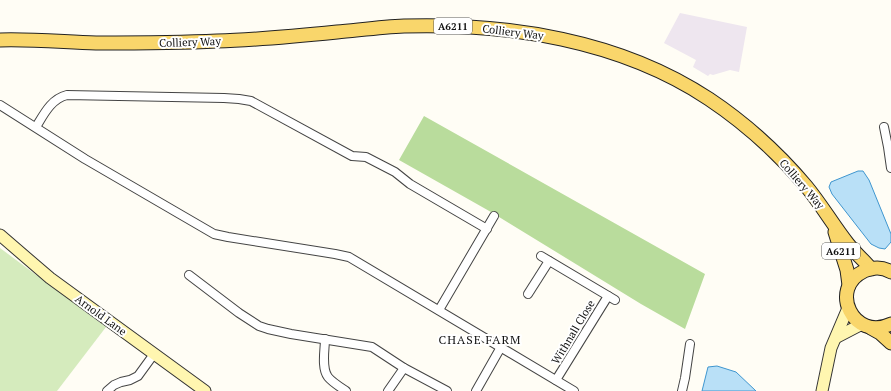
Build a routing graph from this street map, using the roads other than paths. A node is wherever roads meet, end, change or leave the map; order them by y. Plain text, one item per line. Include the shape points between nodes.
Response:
1 (0, 40) edge
2 (14, 40) junction
3 (0, 43) edge
4 (0, 105) edge
5 (36, 127) junction
6 (884, 127) dead end
7 (891, 168) edge
8 (494, 216) dead end
9 (830, 218) junction
10 (486, 229) junction
11 (0, 235) edge
12 (541, 256) dead end
13 (549, 261) junction
14 (884, 269) edge
15 (189, 275) dead end
16 (849, 286) junction
17 (528, 294) dead end
18 (848, 308) junction
19 (439, 310) junction
20 (891, 324) edge
21 (867, 326) junction
22 (837, 338) junction
23 (325, 339) junction
24 (891, 343) edge
25 (690, 344) dead end
26 (501, 347) junction
27 (154, 354) junction
28 (404, 368) junction
29 (556, 380) junction
30 (202, 390) edge
31 (107, 391) edge
32 (346, 391) edge
33 (388, 391) edge
34 (447, 391) edge
35 (476, 391) edge
36 (574, 391) edge
37 (682, 391) edge
38 (822, 391) edge

1 - 2 main road, Colliery Way / A6211
2 - 3 main road, Colliery Way / A6211
2 - 9 main road, Colliery Way / A6211 via 95,43 219,41 402,26 462,26 518,31 560,39 601,49 659,71 708,98 774,152 806,186
4 - 5 street
5 - 10 street via 53,102 67,95 239,98 251,101 352,156 366,157 395,172 410,184
5 - 19 street via 85,159 214,234 342,255
6 - 7 street
8 - 10 street
9 - 14 main road, Colliery Way / A6211 via 848,244
9 - 16 main road, Colliery Way / A6211 via 847,270
10 - 19 street
11 - 27 street, Arnold Lane via 50,278
12 - 13 street
13 - 17 street
13 - 29 street, Withnall Close via 611,298
14 - 16 main road via 860,273
15 - 23 street via 259,326
16 - 18 main road, Colliery Way
18 - 21 main road via 854,318
18 - 22 street
19 - 26 street
20 - 21 main road via 881,328
21 - 22 street
21 - 24 main road
22 - 38 street via 828,359
23 - 28 street via 372,347
23 - 32 street via 325,372
25 - 37 street
26 - 29 street
26 - 35 street
27 - 30 street, Arnold Lane
27 - 31 street via 138,376 114,385
28 - 33 street
28 - 34 street
29 - 36 street

